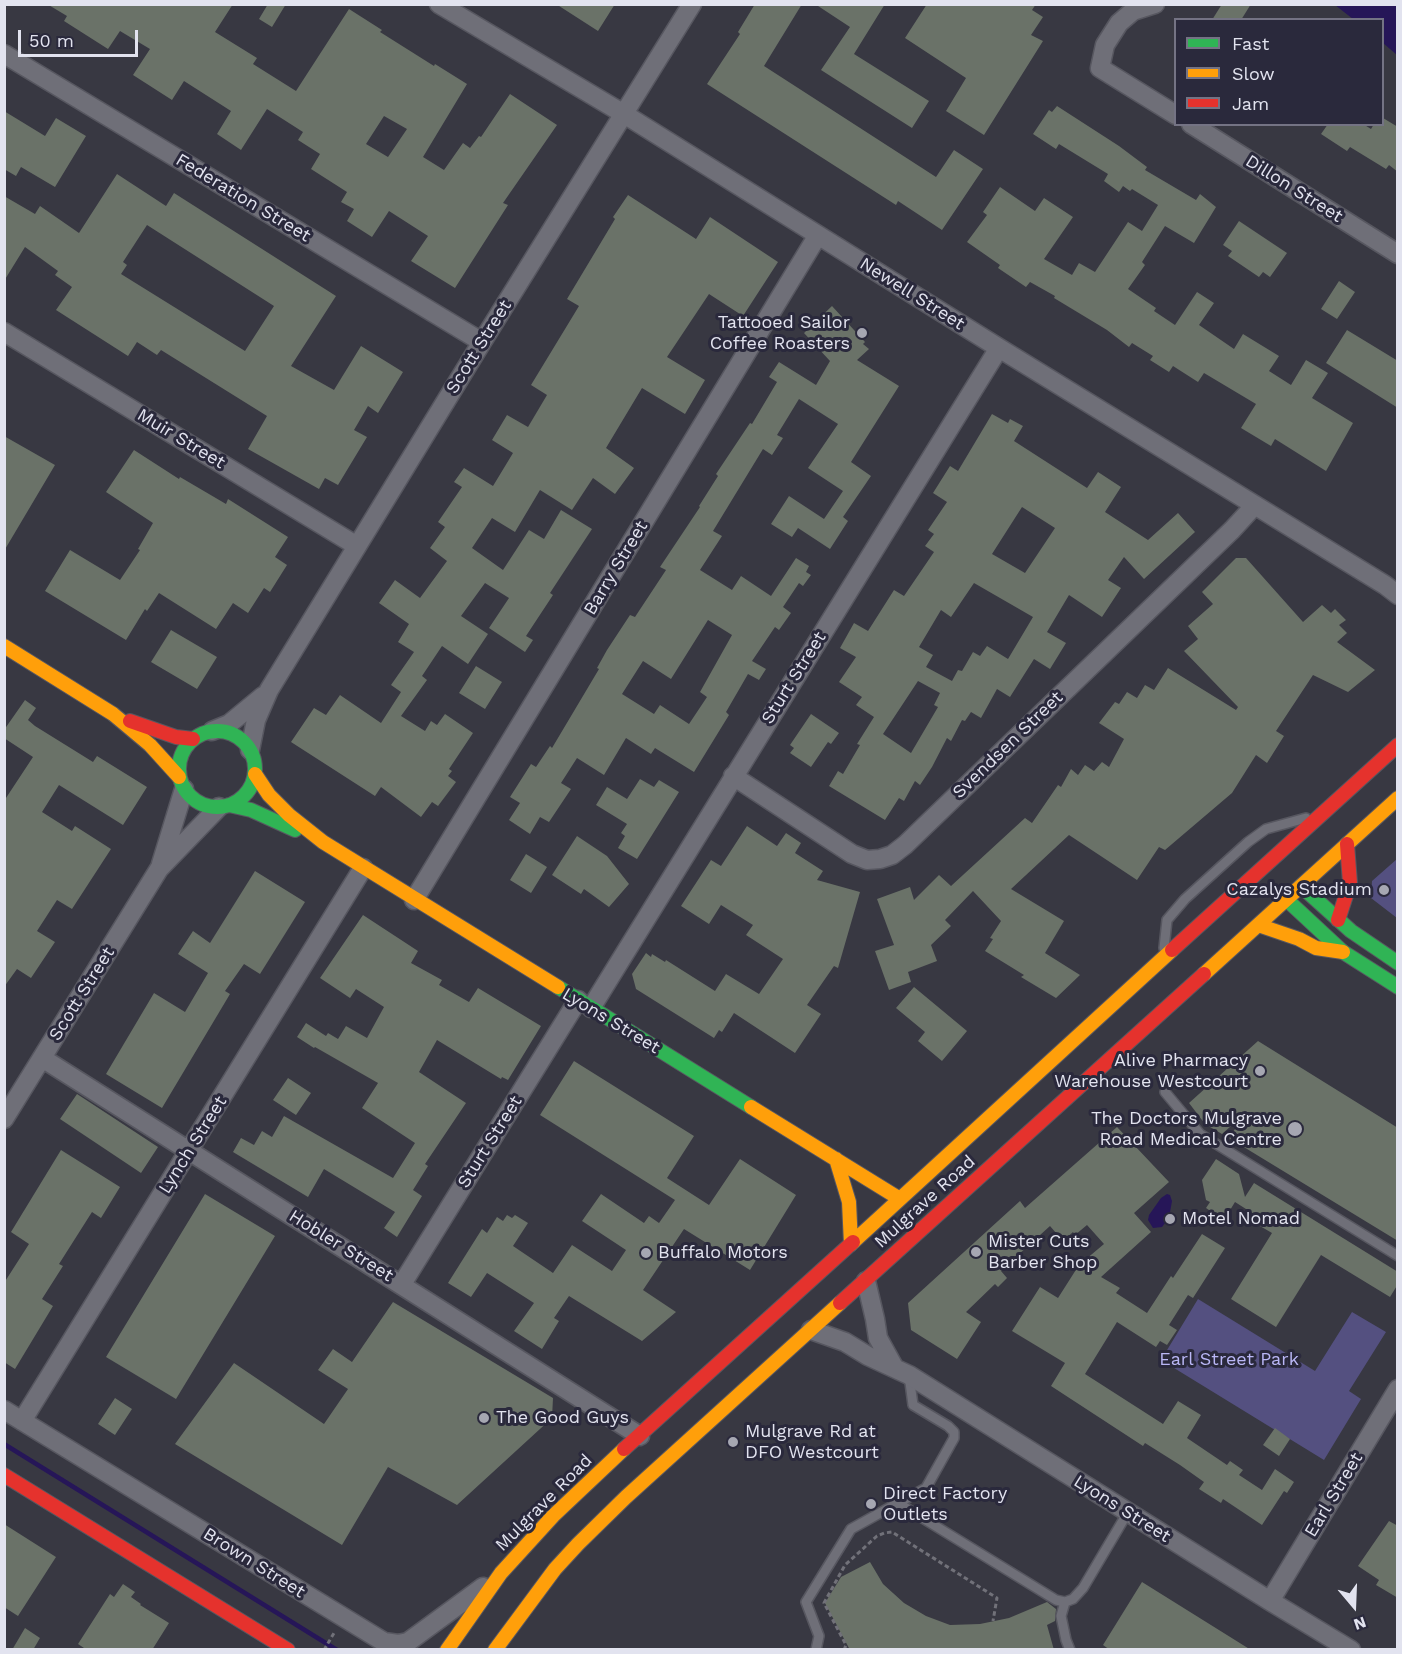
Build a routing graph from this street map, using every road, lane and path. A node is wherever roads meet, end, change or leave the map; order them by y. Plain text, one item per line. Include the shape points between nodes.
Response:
1 (439, 4) edge
2 (692, 4) edge
3 (1155, 4) edge
4 (4, 54) edge
5 (624, 114) junction
6 (1174, 114) edge
7 (1194, 126) edge
8 (818, 235) junction
9 (1398, 254) edge
10 (4, 332) edge
11 (482, 342) junction
12 (999, 348) junction
13 (1255, 505) junction
14 (357, 546) junction
15 (1393, 590) edge
16 (6, 652) edge
17 (269, 690) junction
18 (113, 714) junction
19 (212, 731) junction
20 (193, 739) junction
21 (1398, 746) edge
22 (250, 750) junction
23 (255, 774) junction
24 (734, 776) junction
25 (182, 783) junction
26 (1398, 798) edge
27 (224, 806) junction
28 (1325, 814) junction
29 (323, 842) junction
30 (1347, 844) junction
31 (363, 868) junction
32 (159, 869) junction
33 (1298, 882) junction
34 (1283, 896) junction
35 (414, 900) junction
36 (1338, 920) junction
37 (1258, 925) junction
38 (1344, 952) junction
39 (1163, 960) junction
40 (1398, 963) edge
41 (1398, 987) edge
42 (585, 1004) junction
43 (42, 1058) junction
44 (1165, 1092) dead end
45 (4, 1119) edge
46 (190, 1152) junction
47 (836, 1159) junction
48 (907, 1205) junction
49 (930, 1223) junction
50 (851, 1244) junction
51 (1398, 1256) edge
52 (866, 1281) junction
53 (402, 1284) junction
54 (811, 1330) junction
55 (901, 1371) junction
56 (1398, 1389) edge
57 (4, 1410) edge
58 (22, 1421) junction
59 (640, 1436) junction
60 (4, 1475) edge
61 (898, 1503) junction
62 (1128, 1512) junction
63 (501, 1573) junction
64 (535, 1593) junction
65 (1270, 1601) junction
66 (1065, 1602) junction
67 (993, 1621) dead end
68 (333, 1636) dead end
69 (288, 1650) edge
70 (324, 1650) edge
71 (447, 1650) edge
72 (495, 1650) edge
73 (512, 1650) edge
74 (816, 1650) edge
75 (844, 1650) edge
76 (1070, 1650) edge
77 (1351, 1650) edge

1 - 5 street, Newell Street
2 - 5 street, Scott Street
3 - 6 street via 1133,11 1115,28 1105,45 1100,68
4 - 11 street, Federation Street
5 - 8 street, Newell Street
5 - 11 street, Scott Street
7 - 9 street, Dillon Street
8 - 12 street, Newell Street
8 - 35 street, Barry Street
10 - 14 street, Muir Street
11 - 14 street, Scott Street
12 - 13 street, Newell Street
12 - 24 street, Sturt Street
13 - 15 street, Newell Street
13 - 24 street, Svendsen Street via 892,855 867,860 852,854
14 - 17 street, Scott Street
16 - 18 main road
17 - 19 street, Scott Street via 229,724
17 - 22 street, Scott Street via 256,720
18 - 20 main road via 159,732
18 - 25 main road via 150,745
19 - 20 main road
19 - 22 main road via 234,735
20 - 25 main road via 180,756
21 - 28 main road, Mulgrave Road
22 - 23 main road
23 - 27 main road via 246,794
23 - 29 main road, Lyons Street via 269,795
24 - 42 street, Sturt Street
25 - 27 main road via 199,803
25 - 32 street, Scott Street
26 - 30 main road, Mulgrave Road
27 - 29 main road, Lyons Street via 251,810
27 - 32 street, Scott Street
28 - 39 main road, Mulgrave Road via 1278,862
28 - 39 lane via 1274,825 1240,849 1167,920
29 - 31 main road, Lyons Street
30 - 33 main road, Mulgrave Road
30 - 36 main road via 1350,883
31 - 35 main road, Lyons Street
31 - 46 street, Lynch Street
32 - 43 street, Scott Street
33 - 34 main road, Mulgrave Road
33 - 36 main road
34 - 37 main road, Mulgrave Road
34 - 38 main road
35 - 42 main road, Lyons Street
36 - 40 main road
37 - 38 main road via 1316,948
37 - 49 main road, Mulgrave Road
38 - 41 main road
39 - 48 main road, Mulgrave Road
42 - 47 main road, Lyons Street
42 - 53 street, Sturt Street
43 - 45 street, Scott Street
43 - 46 street, Hobler Street
44 - 51 lane via 1200,1134
46 - 53 street, Hobler Street
46 - 58 street, Lynch Street
47 - 48 main road, Lyons Street
47 - 50 main road via 849,1202
48 - 49 main road, Lyons Street
48 - 50 main road, Mulgrave Road
49 - 52 main road, Mulgrave Road
50 - 59 main road, Mulgrave Road
52 - 54 main road, Mulgrave Road
52 - 55 street, Lyons Street via 878,1338
53 - 59 street, Hobler Street
54 - 55 street, Lyons Street via 845,1342
54 - 64 main road, Mulgrave Road via 578,1544
55 - 61 lane via 913,1404 948,1426 954,1438 926,1488
55 - 62 street, Lyons Street
56 - 65 street, Earl Street
57 - 58 street, Brown Street
58 - 63 street, Brown Street via 327,1609 391,1644 411,1640
59 - 63 main road, Mulgrave Road via 553,1516
60 - 69 main road
61 - 66 lane
61 - 74 lane via 851,1529 806,1602 819,1636
62 - 65 street, Lyons Street
62 - 66 lane via 1083,1588
63 - 71 main road, Mulgrave Road
64 - 72 main road, Mulgrave Road
64 - 73 main road
65 - 77 street, Lyons Street
66 - 76 lane via 1061,1616
67 - 75 path via 997,1598 892,1532 884,1533 845,1565 824,1603 846,1646
68 - 70 path

